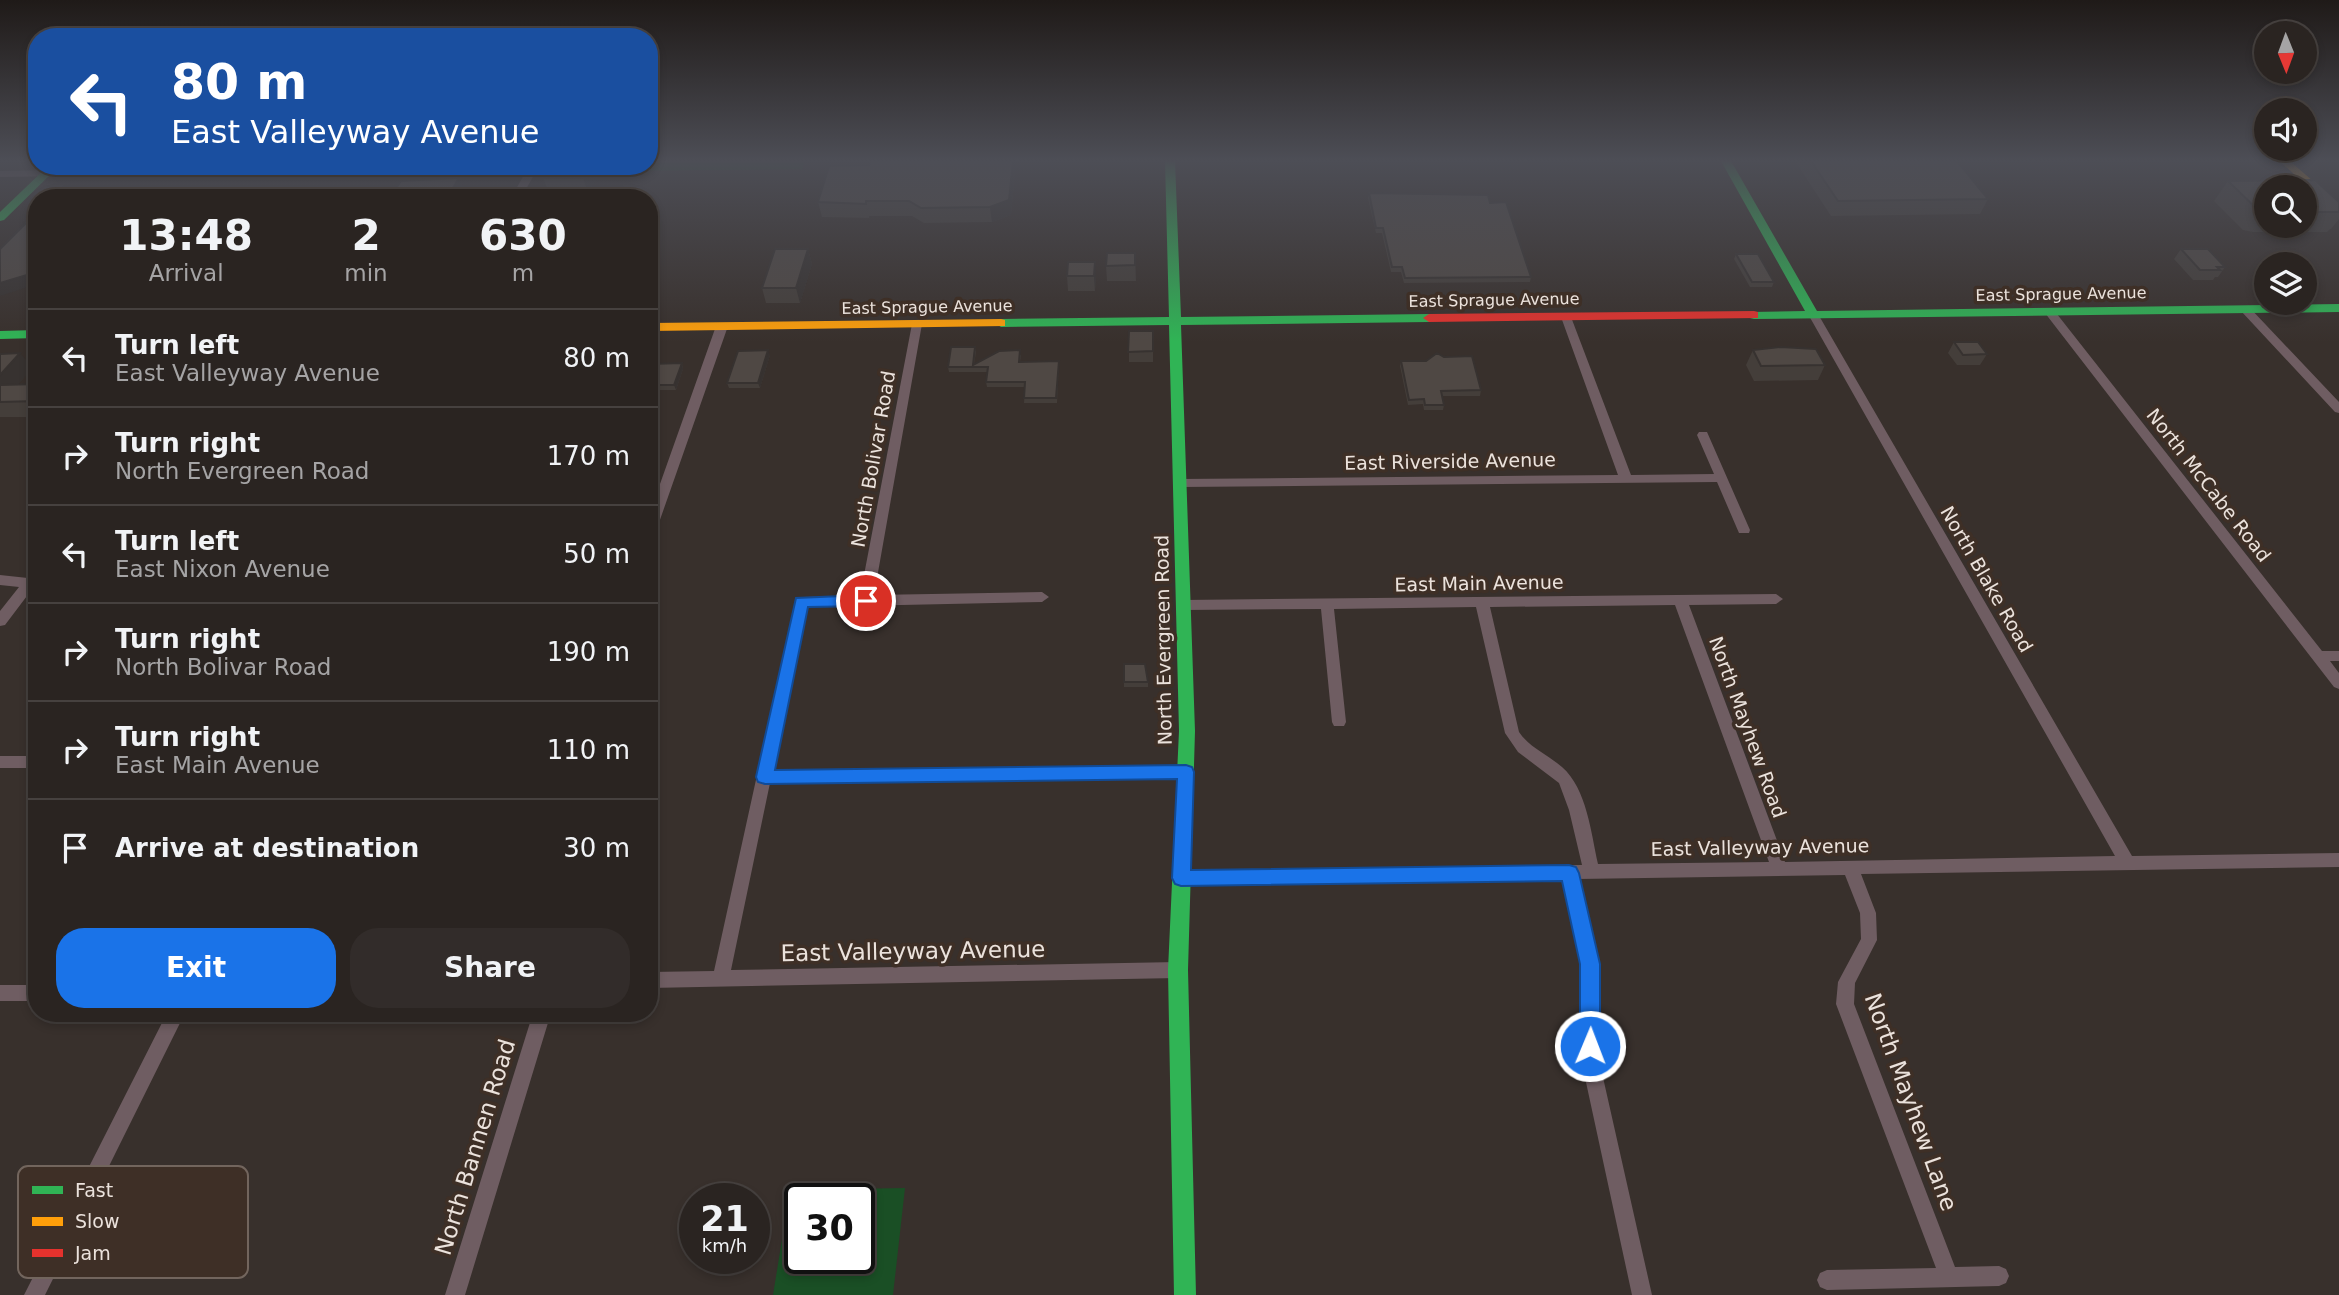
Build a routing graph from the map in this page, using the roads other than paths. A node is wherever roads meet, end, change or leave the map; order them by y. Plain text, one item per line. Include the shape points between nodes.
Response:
1 (1172, 221) edge
2 (1760, 221) edge
3 (2339, 308) edge
4 (2245, 309) junction
5 (2049, 311) junction
6 (1813, 314) junction
7 (1566, 317) junction
8 (1175, 320) junction
9 (917, 324) junction
10 (722, 326) junction
11 (658, 327) edge
12 (28, 334) edge
13 (0, 335) edge
14 (2339, 409) edge
15 (1703, 435) dead end
16 (1721, 478) junction
17 (1626, 479) junction
18 (1180, 483) junction
19 (658, 508) edge
20 (1744, 530) dead end
21 (0, 580) edge
22 (28, 583) edge
23 (28, 589) edge
24 (1042, 597) dead end
25 (1776, 599) dead end
26 (1680, 600) junction
27 (866, 601) junction
28 (1482, 603) junction
29 (1182, 605) junction
30 (1326, 605) junction
31 (0, 621) edge
32 (2319, 656) junction
33 (2339, 656) edge
34 (2339, 682) edge
35 (1339, 722) dead end
36 (0, 762) edge
37 (28, 762) edge
38 (1186, 772) junction
39 (765, 777) junction
40 (2339, 860) edge
41 (2127, 863) junction
42 (1779, 866) junction
43 (1850, 866) junction
44 (1569, 873) junction
45 (1592, 873) junction
46 (1181, 878) junction
47 (1178, 970) junction
48 (721, 977) junction
49 (658, 980) edge
50 (0, 993) edge
51 (28, 993) edge
52 (171, 1022) edge
53 (539, 1022) edge
54 (99, 1166) edge
55 (1999, 1276) dead end
56 (1949, 1277) junction
57 (43, 1278) edge
58 (1827, 1280) dead end
59 (34, 1295) edge
60 (455, 1295) edge
61 (1185, 1295) edge
62 (1642, 1295) edge

1 - 8 main road, North Evergreen Road
2 - 6 main road
3 - 4 main road, East Sprague Avenue
4 - 5 main road, East Sprague Avenue
4 - 14 street
5 - 6 main road, East Sprague Avenue
5 - 32 street, North McCabe Road
6 - 7 main road, East Sprague Avenue
6 - 41 street, North Blake Road
7 - 8 main road, East Sprague Avenue
7 - 17 street
8 - 9 main road, East Sprague Avenue
8 - 18 main road, North Evergreen Road
9 - 10 main road, East Sprague Avenue
9 - 27 street, North Bolivar Road
10 - 11 main road, East Sprague Avenue
10 - 19 street
12 - 13 main road
15 - 16 street
16 - 17 street, East Riverside Avenue
16 - 20 street
17 - 18 street, East Riverside Avenue
18 - 29 main road, North Evergreen Road
21 - 22 street
23 - 31 street
24 - 27 street
25 - 26 street, East Main Avenue
26 - 28 street, East Main Avenue
26 - 42 street, North Mayhew Road
27 - 39 street via 802,602
28 - 30 street, East Main Avenue
28 - 45 street via 1512,733 1517,744 1553,769 1570,788
29 - 30 street, East Main Avenue
29 - 38 main road, North Evergreen Road
30 - 35 street
32 - 33 street
32 - 34 street, North McCabe Road
36 - 37 street
38 - 39 street
38 - 46 main road, North Evergreen Road
39 - 48 street
40 - 41 street, East Valleyway Avenue
41 - 43 street, East Valleyway Avenue
42 - 43 street, East Valleyway Avenue
42 - 45 street, East Valleyway Avenue
43 - 56 street, North Mayhew Lane via 1868,913 1868,940 1847,982 1845,1004
44 - 45 street, East Valleyway Avenue
44 - 46 street, East Valleyway Avenue
44 - 62 street via 1590,964 1593,1073
46 - 47 main road, North Evergreen Road
47 - 48 street, East Valleyway Avenue
47 - 61 main road, North Evergreen Road
48 - 49 street, East Valleyway Avenue
50 - 51 street
52 - 54 street
53 - 60 street, North Bannen Road
55 - 56 street
56 - 58 street
57 - 59 street

